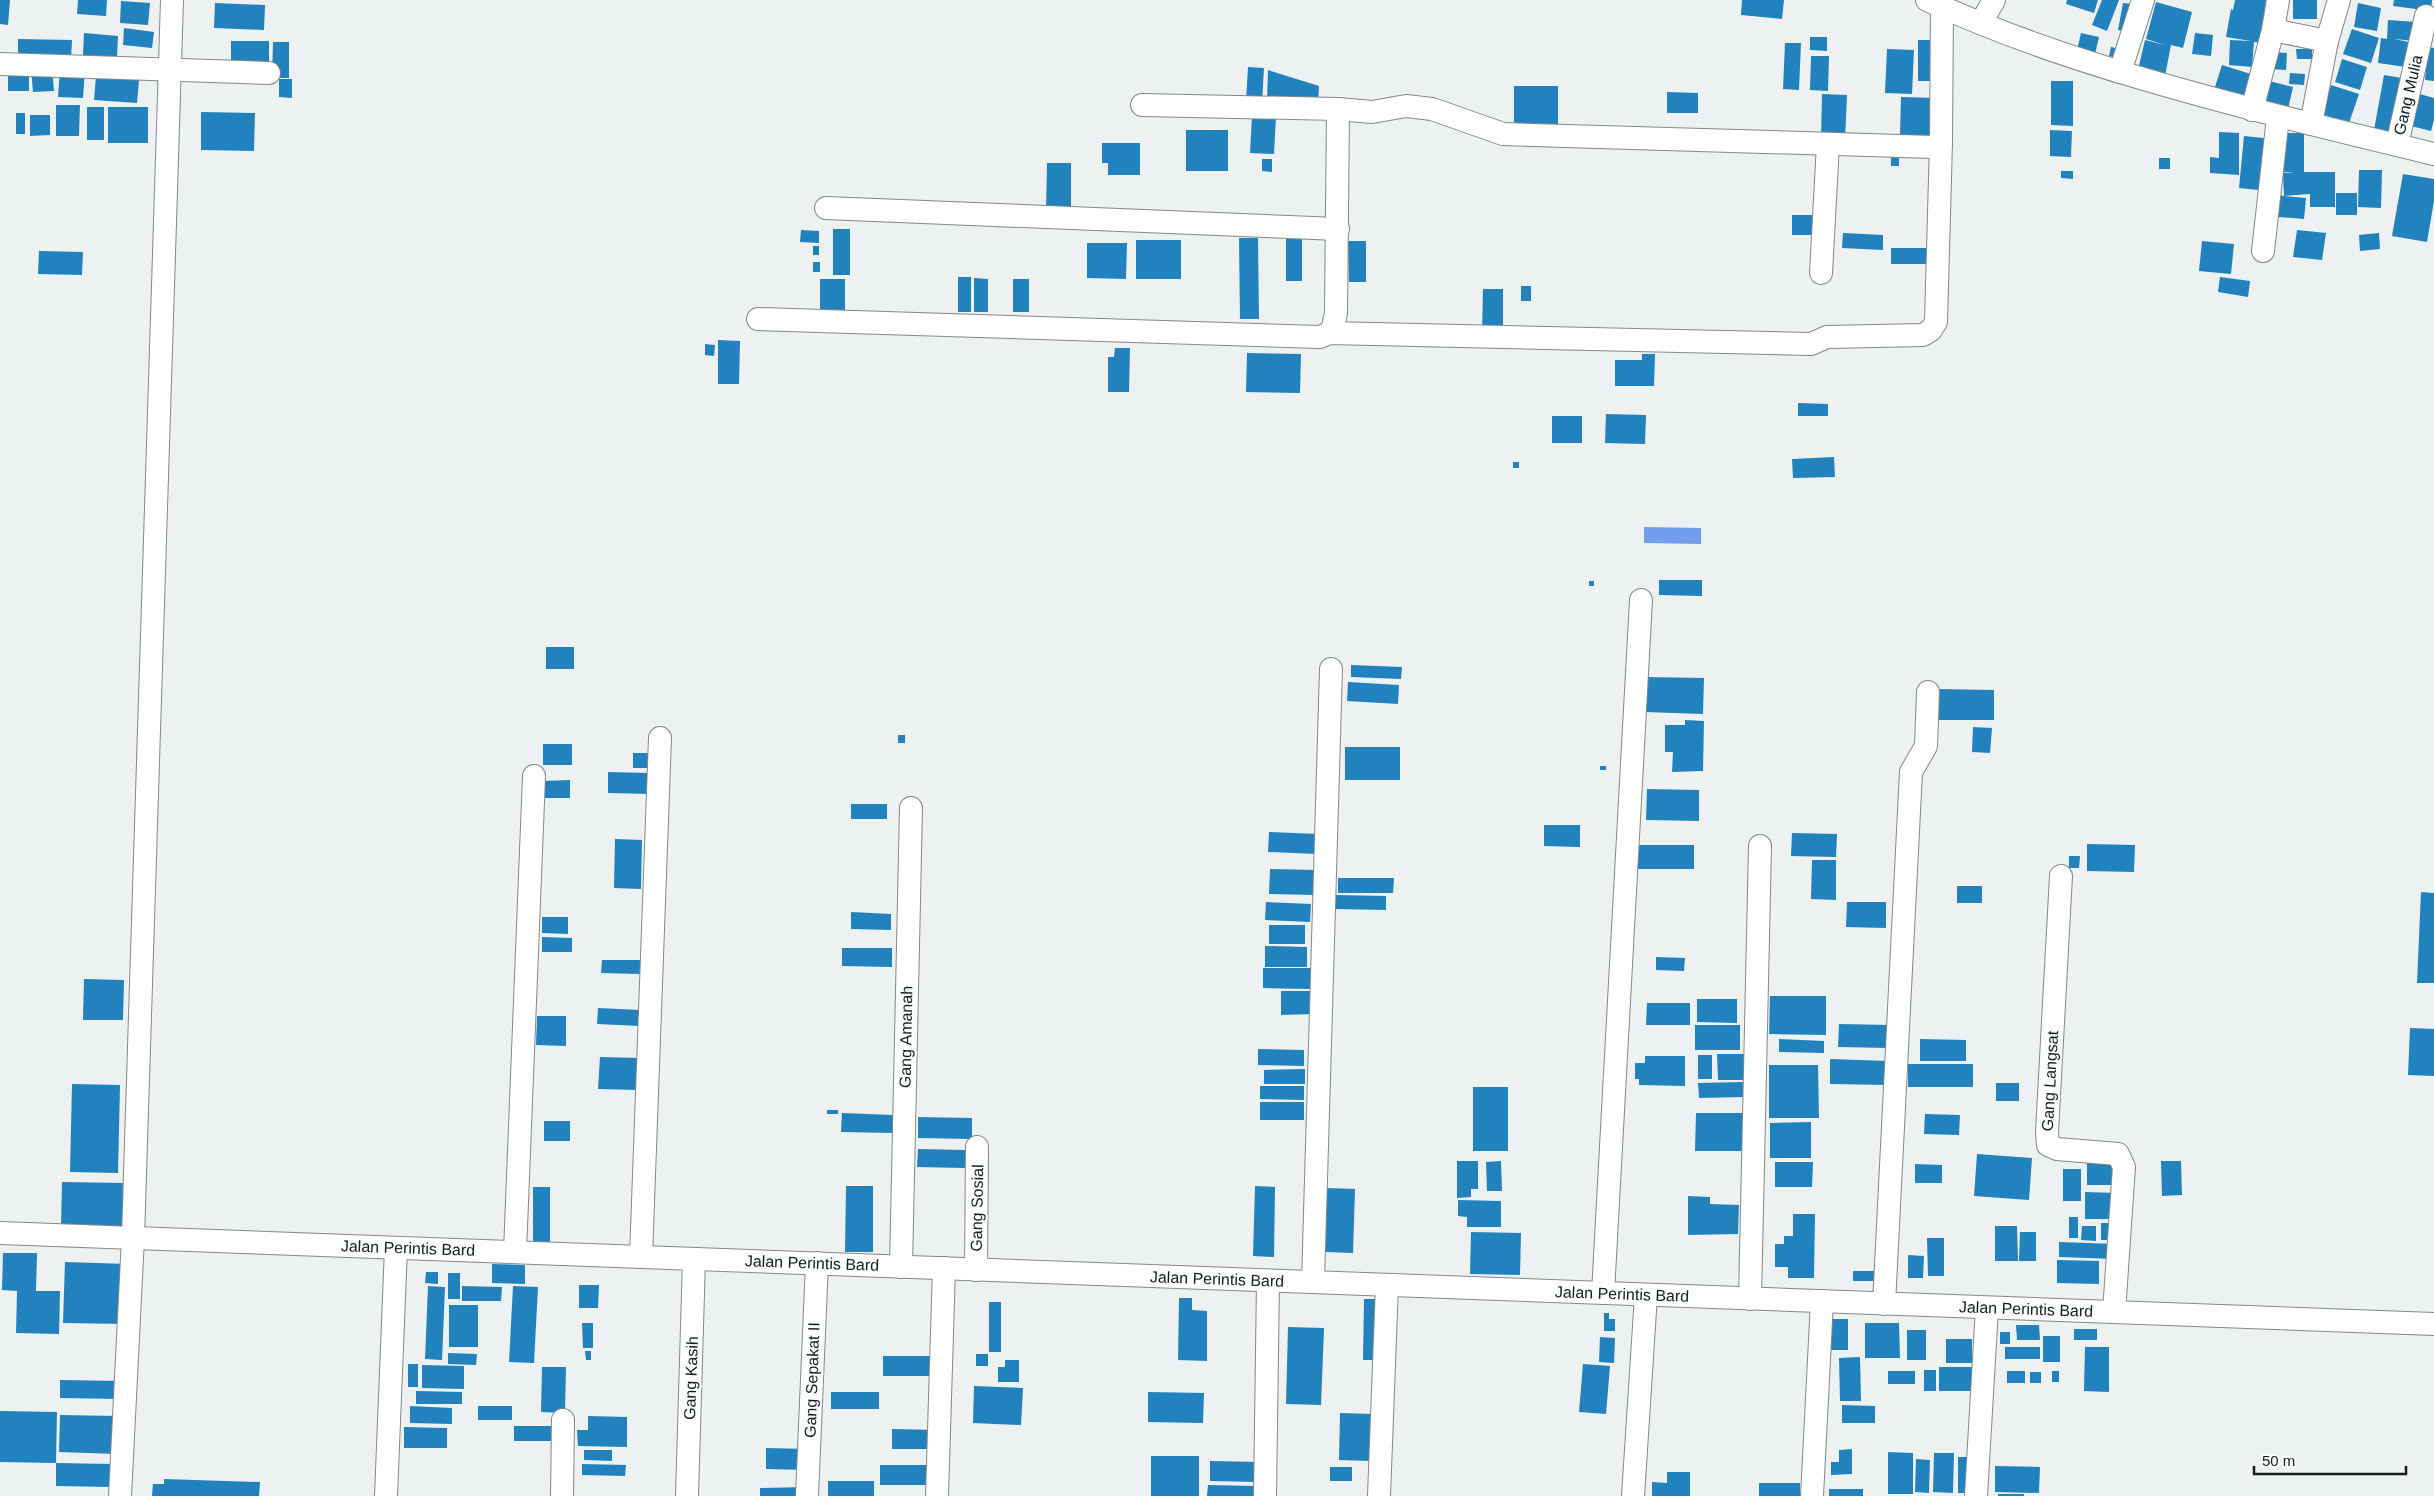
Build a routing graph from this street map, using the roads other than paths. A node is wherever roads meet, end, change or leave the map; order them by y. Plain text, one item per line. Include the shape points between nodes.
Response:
1 (172, 0) edge
2 (1994, 0) edge
3 (2143, 0) edge
4 (2278, 0) edge
5 (2340, 0) edge
6 (1935, 4) edge
7 (2426, 16) dead end
8 (1981, 23) junction
9 (2273, 30) junction
10 (2327, 41) junction
11 (0, 64) edge
12 (170, 69) junction
13 (2120, 72) junction
14 (269, 73) dead end
15 (1142, 106) dead end
16 (1338, 109) junction
17 (2252, 110) junction
18 (2278, 117) junction
19 (2311, 124) junction
20 (1941, 142) junction
21 (1828, 144) junction
22 (2397, 145) junction
23 (2434, 154) edge
24 (826, 208) dead end
25 (1338, 229) junction
26 (2263, 251) dead end
27 (1821, 273) dead end
28 (758, 319) dead end
29 (1329, 333) junction
30 (1640, 600) dead end
31 (1331, 669) dead end
32 (1928, 692) dead end
33 (660, 738) dead end
34 (534, 776) dead end
35 (911, 808) dead end
36 (1760, 846) dead end
37 (2061, 876) dead end
38 (977, 1147) dead end
39 (0, 1233) edge
40 (133, 1238) junction
41 (396, 1248) junction
42 (515, 1252) junction
43 (641, 1257) junction
44 (694, 1259) junction
45 (817, 1263) junction
46 (901, 1267) junction
47 (944, 1268) junction
48 (976, 1270) junction
49 (1268, 1281) junction
50 (1312, 1282) junction
51 (1387, 1285) junction
52 (1602, 1293) junction
53 (1646, 1295) junction
54 (1750, 1298) junction
55 (1822, 1301) junction
56 (1884, 1304) junction
57 (1987, 1308) junction
58 (2114, 1312) junction
59 (2434, 1324) edge
60 (563, 1420) dead end
61 (120, 1496) edge
62 (386, 1496) edge
63 (562, 1496) edge
64 (687, 1496) edge
65 (808, 1496) edge
66 (937, 1496) edge
67 (1265, 1496) edge
68 (1379, 1496) edge
69 (1632, 1496) edge
70 (1812, 1496) edge
71 (1976, 1496) edge

1 - 12 street
2 - 8 street
3 - 13 street
4 - 9 street
5 - 10 street
6 - 8 street
6 - 20 street
7 - 22 street, Gang Mulia
8 - 13 street via 2046,49
9 - 10 street
9 - 17 street
10 - 19 street
11 - 12 street
12 - 14 street
12 - 40 street
13 - 17 street
15 - 16 street
16 - 21 street via 1372,112 1406,106 1432,110 1503,134
16 - 25 street
17 - 18 street
18 - 19 street
18 - 26 street
19 - 22 street
20 - 21 street via 1933,147
20 - 29 street via 1936,322 1923,335 1827,337 1812,344
21 - 27 street
22 - 23 street
24 - 25 street
25 - 29 street via 1336,313
28 - 29 street via 1320,337
30 - 52 street
31 - 50 street
32 - 56 street via 1926,746 1910,772
33 - 43 street
34 - 42 street
35 - 46 street, Gang Amanah
36 - 54 street
37 - 58 street, Gang Langsat via 2046,1132 2048,1145 2057,1149 2118,1154 2122,1160
38 - 48 street, Gang Sosial
39 - 40 street, Jalan Perintis Bard
40 - 41 street, Jalan Perintis Bard
40 - 61 street
41 - 42 street, Jalan Perintis Bard
41 - 62 street
42 - 43 street, Jalan Perintis Bard
43 - 44 street, Jalan Perintis Bard
44 - 45 street, Jalan Perintis Bard
44 - 64 street, Gang Kasih
45 - 46 street, Jalan Perintis Bard
45 - 65 street, Gang Sepakat II
46 - 47 street, Jalan Perintis Bard
47 - 48 street, Jalan Perintis Bard
47 - 66 street
48 - 49 street, Jalan Perintis Bard
49 - 50 street, Jalan Perintis Bard
49 - 67 street
50 - 51 street, Jalan Perintis Bard
51 - 52 street, Jalan Perintis Bard
51 - 68 street
52 - 53 street, Jalan Perintis Bard
53 - 54 street, Jalan Perintis Bard
53 - 69 street
54 - 55 street, Jalan Perintis Bard
55 - 56 street, Jalan Perintis Bard
55 - 70 street
56 - 57 street, Jalan Perintis Bard
57 - 58 street, Jalan Perintis Bard
57 - 71 street
58 - 59 street, Jalan Perintis Bard
60 - 63 street

